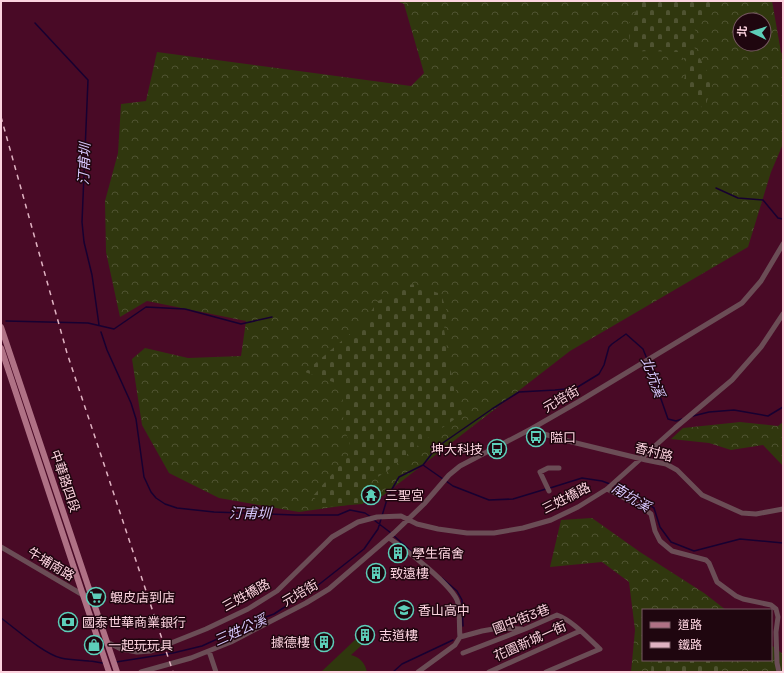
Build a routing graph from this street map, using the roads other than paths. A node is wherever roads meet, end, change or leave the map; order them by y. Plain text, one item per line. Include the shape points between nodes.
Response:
1 (783, 244) edge
2 (783, 314) edge
3 (1, 327) edge
4 (1, 348) edge
5 (531, 428) junction
6 (641, 459) junction
7 (559, 468) dead end
8 (607, 489) junction
9 (549, 491) dead end
10 (783, 509) edge
11 (409, 519) junction
12 (389, 538) junction
13 (1, 547) edge
14 (92, 594) junction
15 (83, 595) junction
16 (525, 629) junction
17 (580, 631) junction
18 (460, 637) junction
19 (104, 643) junction
20 (209, 651) junction
21 (463, 653) dead end
22 (109, 672) edge
23 (117, 672) edge
24 (142, 672) edge
25 (216, 672) edge
26 (418, 672) edge
27 (489, 672) edge
28 (546, 672) edge
29 (779, 672) edge

1 - 5 street, 元培街 via 761,281 742,304
2 - 6 street via 761,347 732,380
3 - 14 main road, 中華路四段
4 - 15 main road, 中華路四段
5 - 6 street, 香村路 via 544,434
5 - 11 street, 元培街 via 460,466
6 - 8 street, 三姓橋路
6 - 10 street, 香村路 via 666,464 677,470 702,495 736,511 756,514
7 - 9 street via 548,468 540,472
8 - 11 street, 三姓橋路 via 551,520 494,533 438,529 417,524
8 - 29 street via 651,514 660,541 672,551 706,560 717,582 736,596 772,605 776,609
11 - 12 street, 元培街
11 - 19 street, 三姓橋路 via 401,516 377,517 358,522 340,531 277,591 248,609 206,629 151,651 137,652
12 - 18 street via 404,548 455,595 458,603
12 - 20 street, 元培街 via 334,585 306,603
13 - 15 street, 牛埔南路
14 - 15 street, 牛埔南路
14 - 19 main road, 中華路四段
15 - 19 main road, 中華路四段
16 - 17 street, 國中街3巷 via 558,615
16 - 18 street via 499,628
16 - 21 street, 國中街3巷
17 - 27 street, 花園新城一街
17 - 28 street, 國中街3巷 via 600,649
18 - 26 street via 455,645
19 - 22 main road
19 - 23 main road
20 - 24 street, 元培街
20 - 25 street

